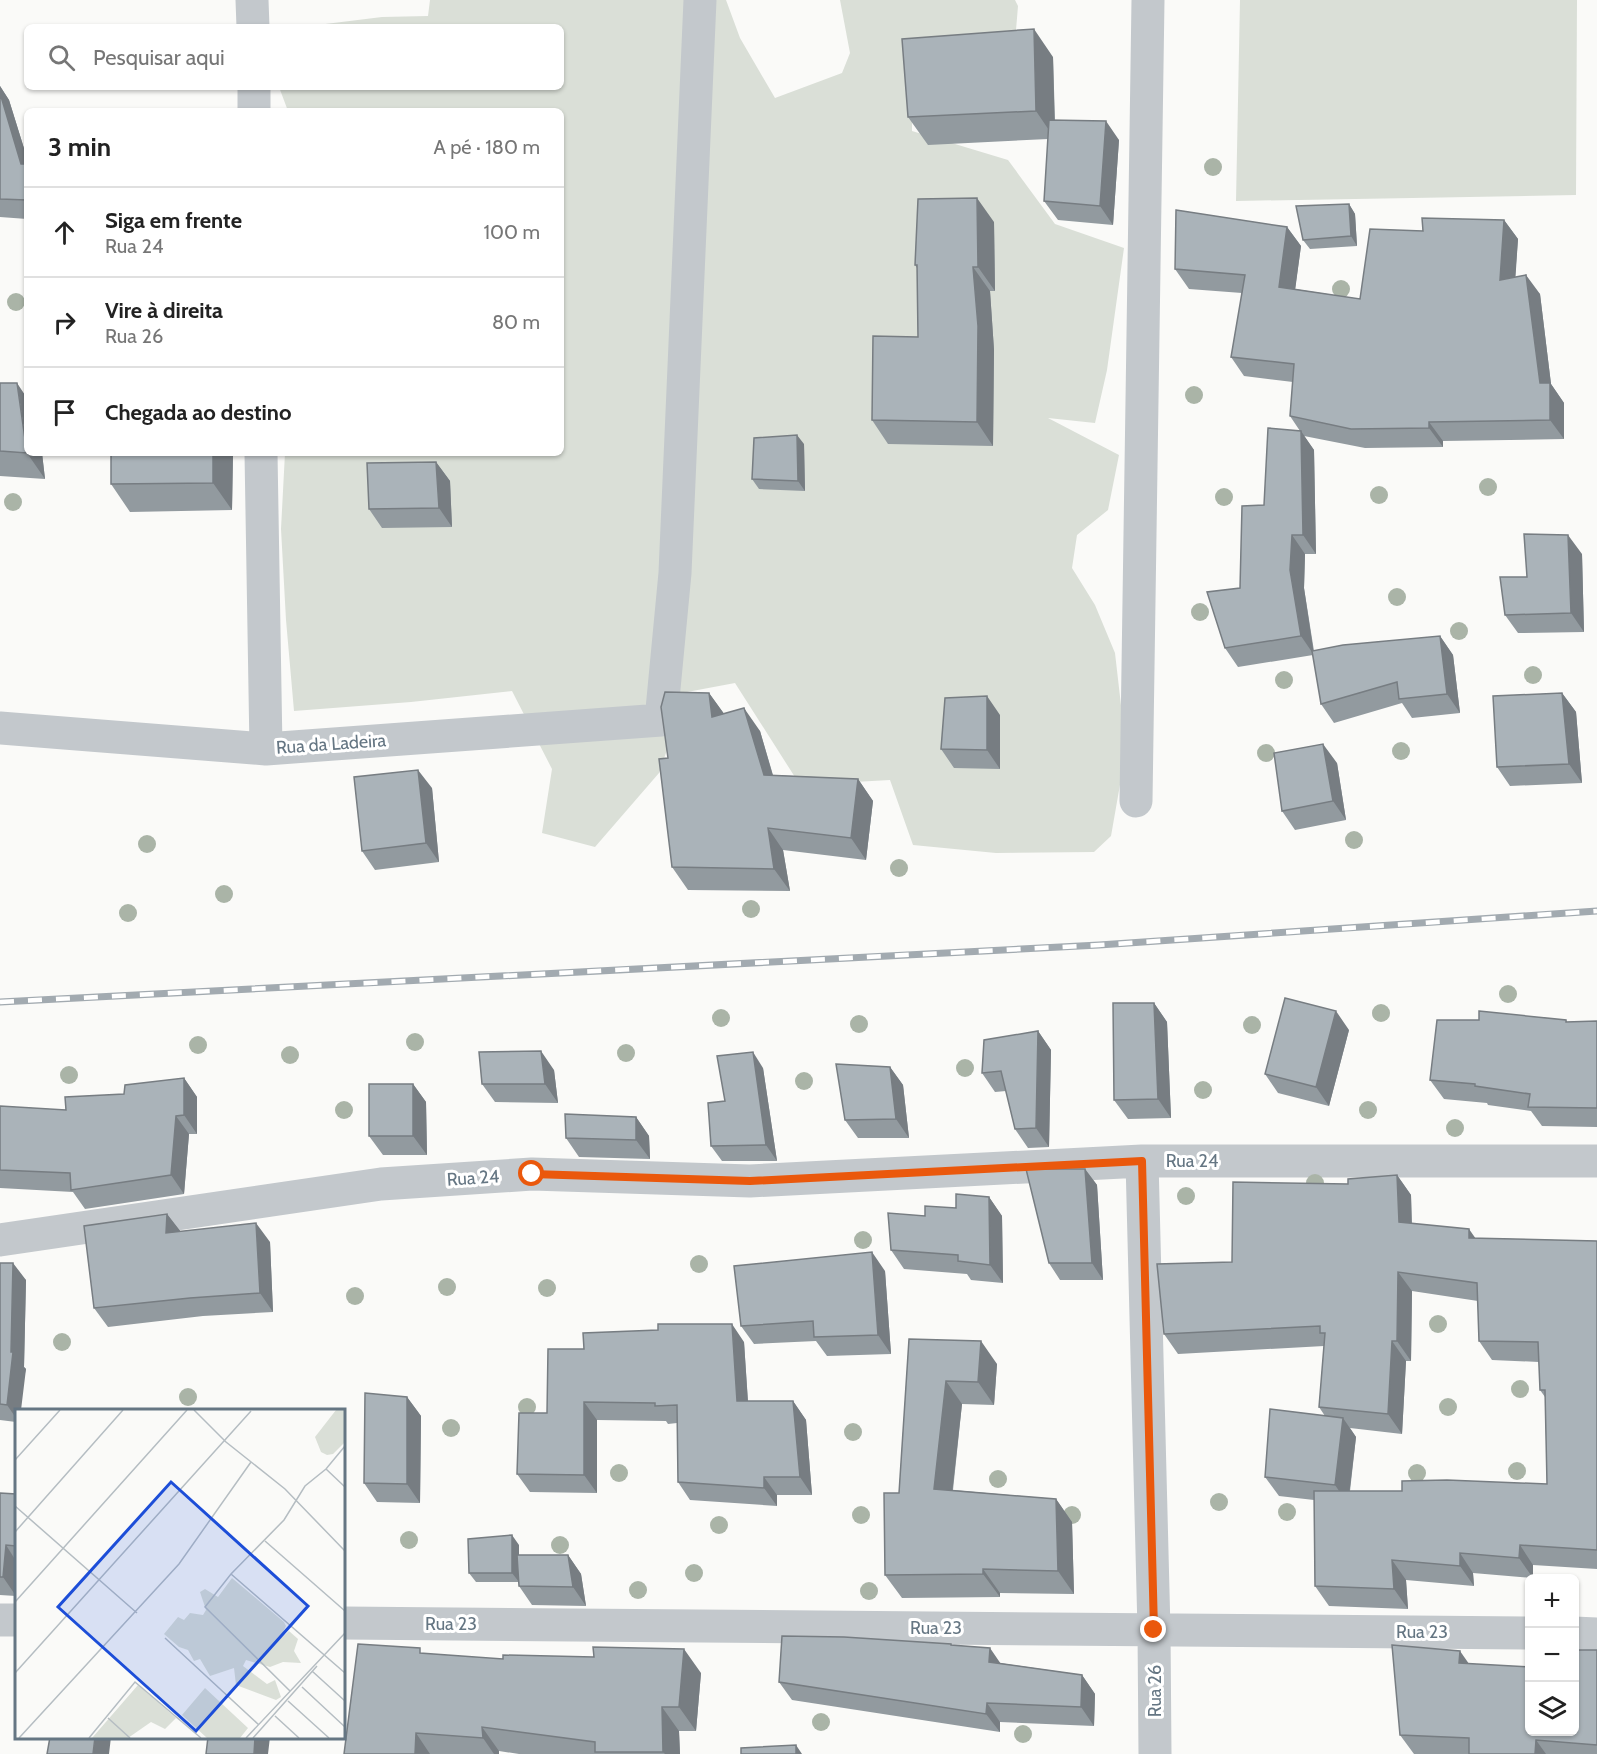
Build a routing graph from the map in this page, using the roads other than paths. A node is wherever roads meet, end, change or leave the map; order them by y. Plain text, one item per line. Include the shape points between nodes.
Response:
1 (252, 0) edge
2 (700, 0) edge
3 (1148, 0) edge
4 (253, 24) edge
5 (254, 90) edge
6 (254, 108) edge
7 (261, 456) edge
8 (0, 728) edge
9 (266, 749) junction
10 (1136, 801) dead end
11 (1142, 1161) junction
12 (1597, 1161) edge
13 (0, 1240) edge
14 (345, 1623) edge
15 (1154, 1630) junction
16 (1525, 1633) edge
17 (1579, 1633) edge
18 (1597, 1634) edge
19 (1155, 1754) edge

1 - 4 street
2 - 9 street, Rua da Ladeira via 675,573 661,720
3 - 10 street
5 - 6 street
7 - 9 street
8 - 9 street, Rua da Ladeira
11 - 12 street, Rua 24
11 - 13 street, Rua 24 via 750,1181 532,1174 381,1184
11 - 15 street, Rua 26
14 - 15 street, Rua 23
15 - 16 street, Rua 23
15 - 19 street, Rua 26
17 - 18 street

